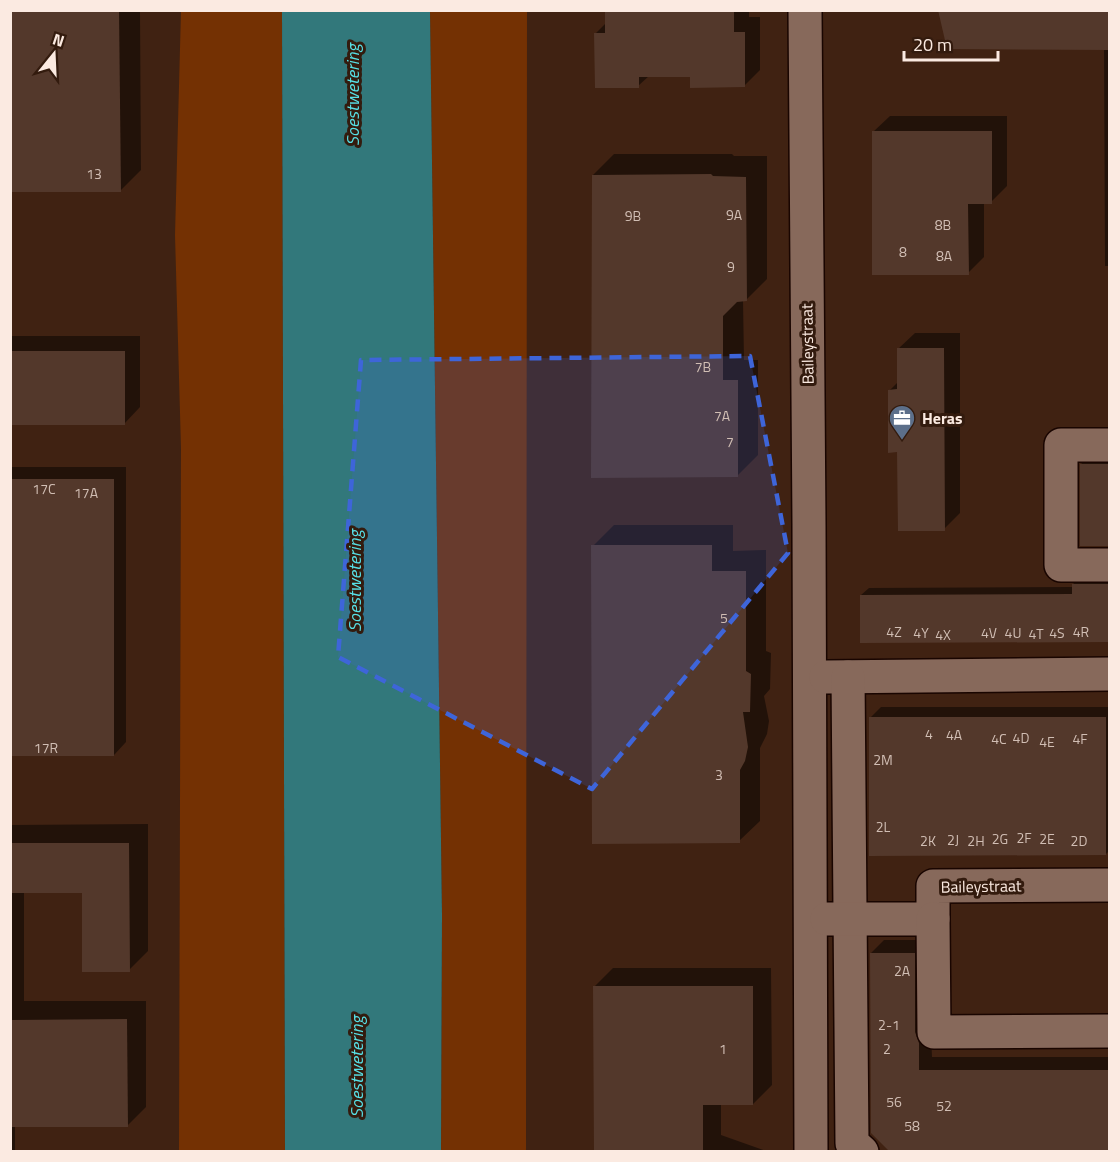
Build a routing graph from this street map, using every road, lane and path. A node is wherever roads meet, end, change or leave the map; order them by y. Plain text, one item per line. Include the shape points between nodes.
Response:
1 (805, 10) edge
2 (1110, 445) edge
3 (1110, 565) edge
4 (1110, 674) edge
5 (848, 676) junction
6 (810, 677) junction
7 (1110, 885) edge
8 (850, 919) junction
9 (933, 919) junction
10 (810, 920) junction
11 (1110, 1031) edge
12 (811, 1152) edge
13 (862, 1152) edge

1 - 6 street, Baileystraat
2 - 3 street via 1061,445 1061,565
4 - 5 street
5 - 6 street
5 - 8 street
6 - 10 street, Baileystraat
7 - 9 street, Baileystraat via 933,886
8 - 9 street, Baileystraat
8 - 10 street, Baileystraat
8 - 13 street via 852,1143
9 - 11 street via 934,1032
10 - 12 street, Baileystraat

